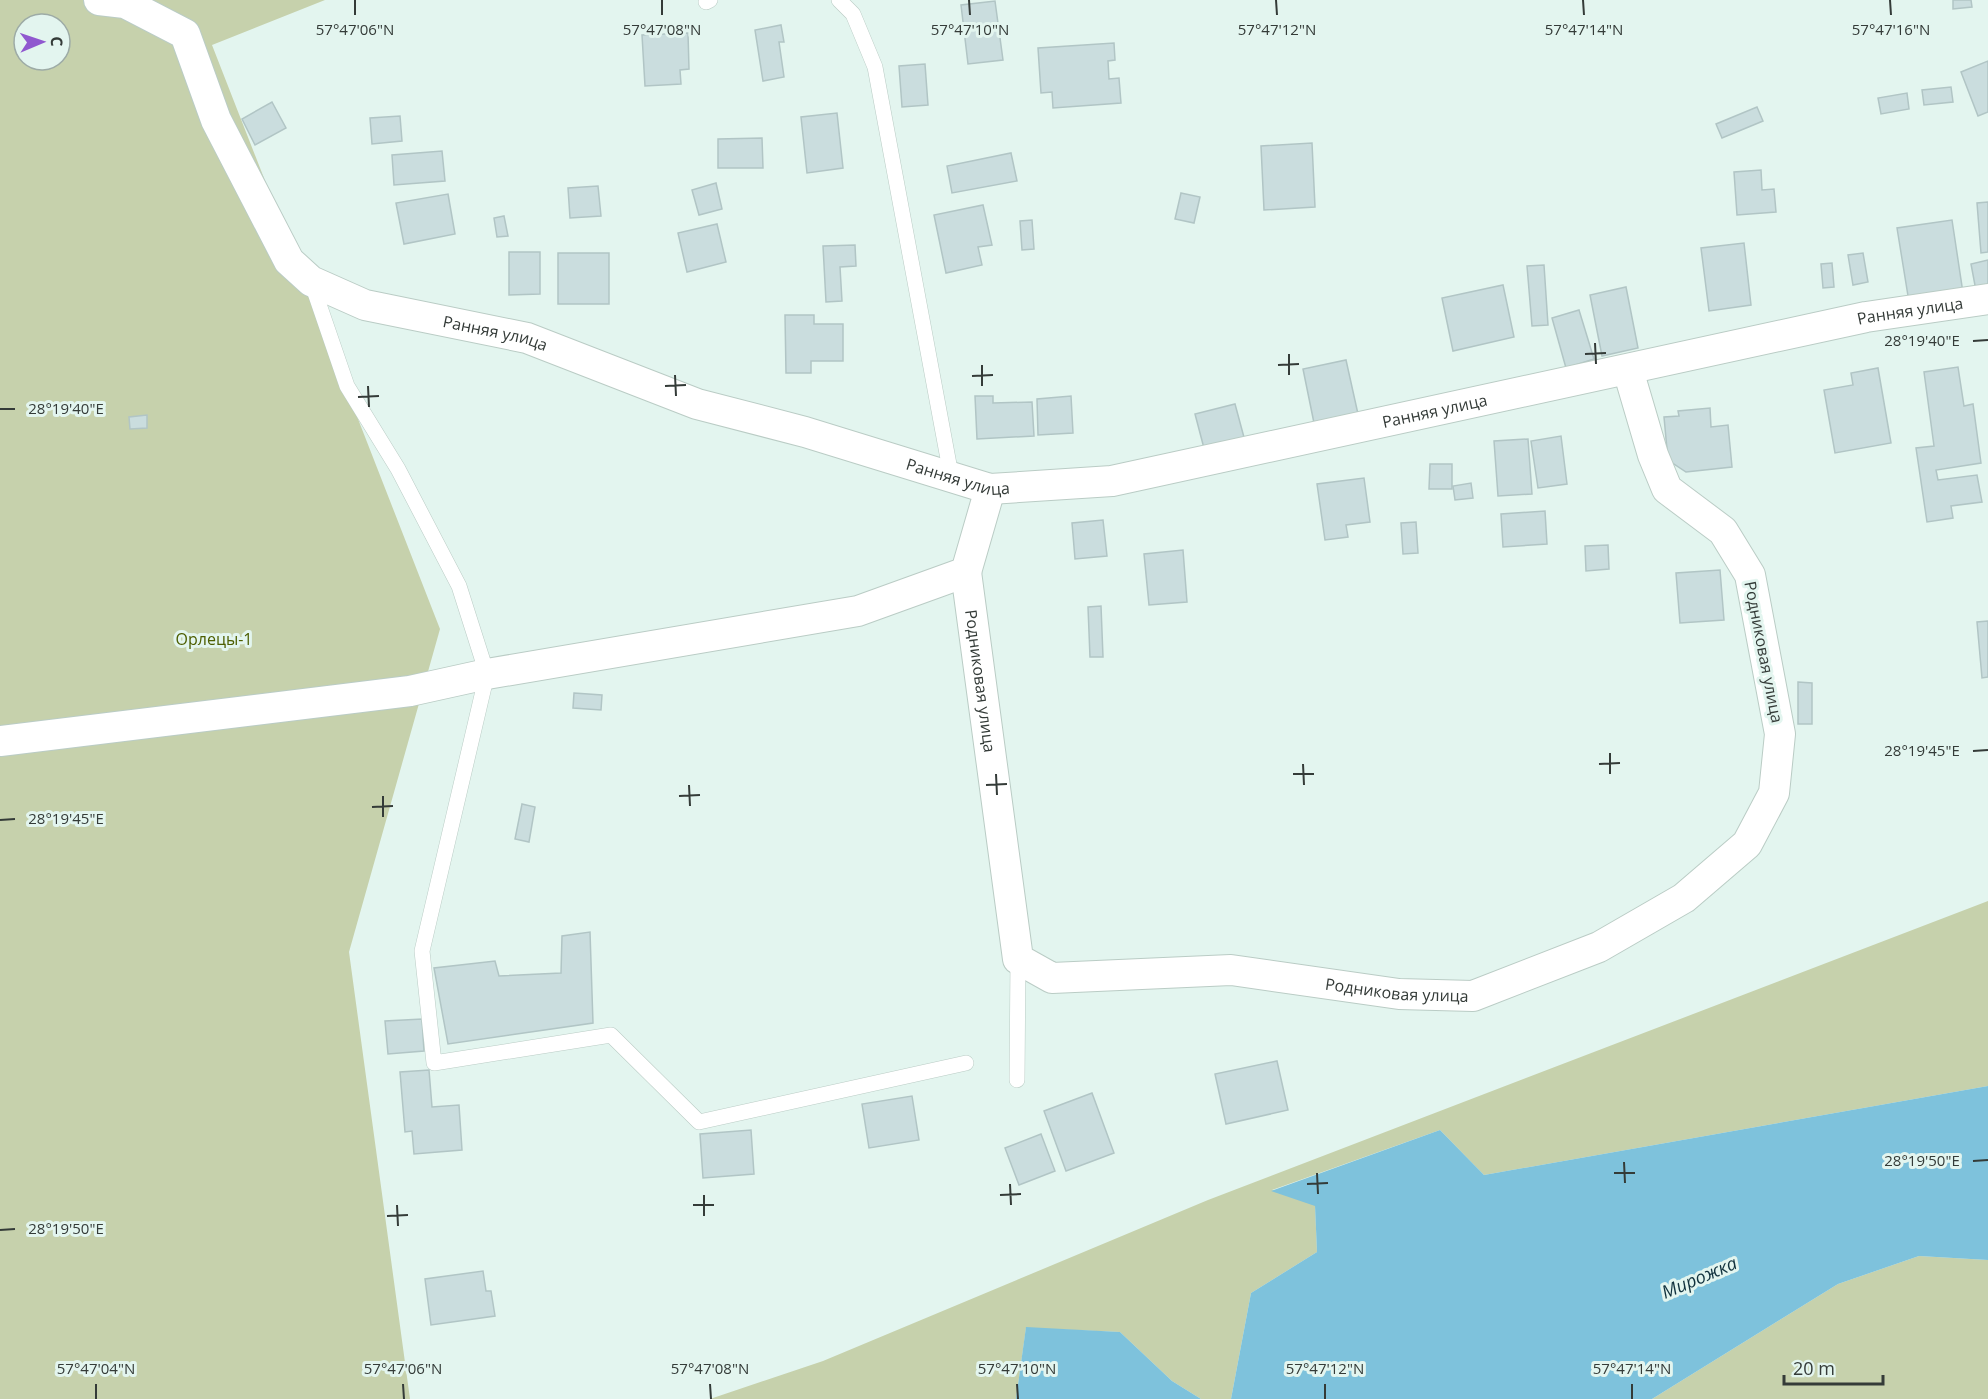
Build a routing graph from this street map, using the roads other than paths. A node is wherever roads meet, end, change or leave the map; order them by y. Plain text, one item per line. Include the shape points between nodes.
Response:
1 (99, 0) edge
2 (839, 0) edge
3 (311, 281) junction
4 (1988, 299) edge
5 (1628, 370) junction
6 (951, 475) junction
7 (990, 489) junction
8 (966, 572) junction
9 (487, 674) junction
10 (0, 741) edge
11 (1018, 959) junction
12 (966, 1063) dead end
13 (1017, 1080) dead end

1 - 3 street, Ранняя улица via 125,3 184,34 216,120 289,261
2 - 6 lane via 853,14 874,67
3 - 6 street, Ранняя улица via 365,305 527,338 697,404
3 - 9 lane via 347,386 398,469 459,586
4 - 5 street, Ранняя улица via 1866,317
5 - 7 street, Ранняя улица via 1112,481
5 - 11 street, Родниковая улица via 1667,489 1723,531 1750,575 1780,734 1774,793 1747,844 1684,898 1599,947 1473,996 1399,994 1231,970 1052,978
6 - 7 street, Ранняя улица
7 - 8 street
8 - 9 street via 858,611
8 - 11 street, Родниковая улица
9 - 10 street via 410,691
9 - 12 lane via 422,951 434,1064 611,1035 699,1122
11 - 13 lane

